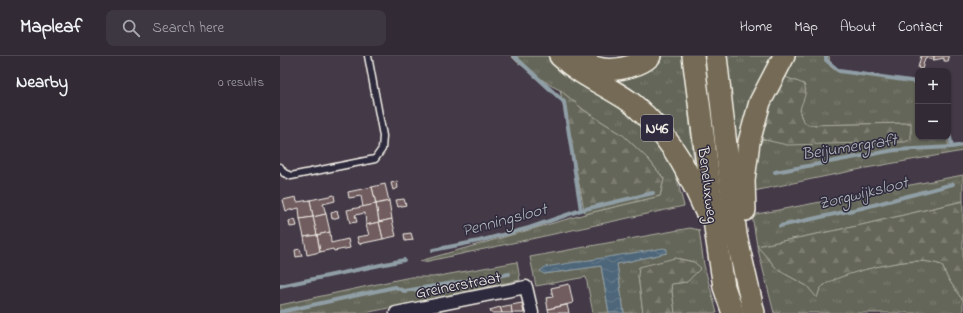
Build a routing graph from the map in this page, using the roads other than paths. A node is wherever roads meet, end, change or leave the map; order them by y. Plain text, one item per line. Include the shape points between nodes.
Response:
1 (368, 56) edge
2 (560, 56) edge
3 (576, 56) edge
4 (650, 56) edge
5 (694, 56) edge
6 (716, 56) edge
7 (784, 56) edge
8 (280, 166) edge
9 (716, 235) junction
10 (748, 289) junction
11 (396, 313) edge
12 (532, 313) edge
13 (732, 313) edge
14 (754, 313) edge

1 - 8 lane via 383,136 382,149 375,159 291,176 284,173
2 - 9 highway, N46 via 593,81 630,101 653,123 674,148 690,175
3 - 4 highway via 595,68 617,70 644,62
5 - 9 highway, Beneluxweg / N46
6 - 10 highway, Beneluxweg via 736,235
7 - 10 highway via 760,102 749,142 744,180
9 - 13 highway, Beneluxweg / N46 via 724,287
10 - 14 highway, Beneluxweg
11 - 12 street, Greinerstraat via 526,287

